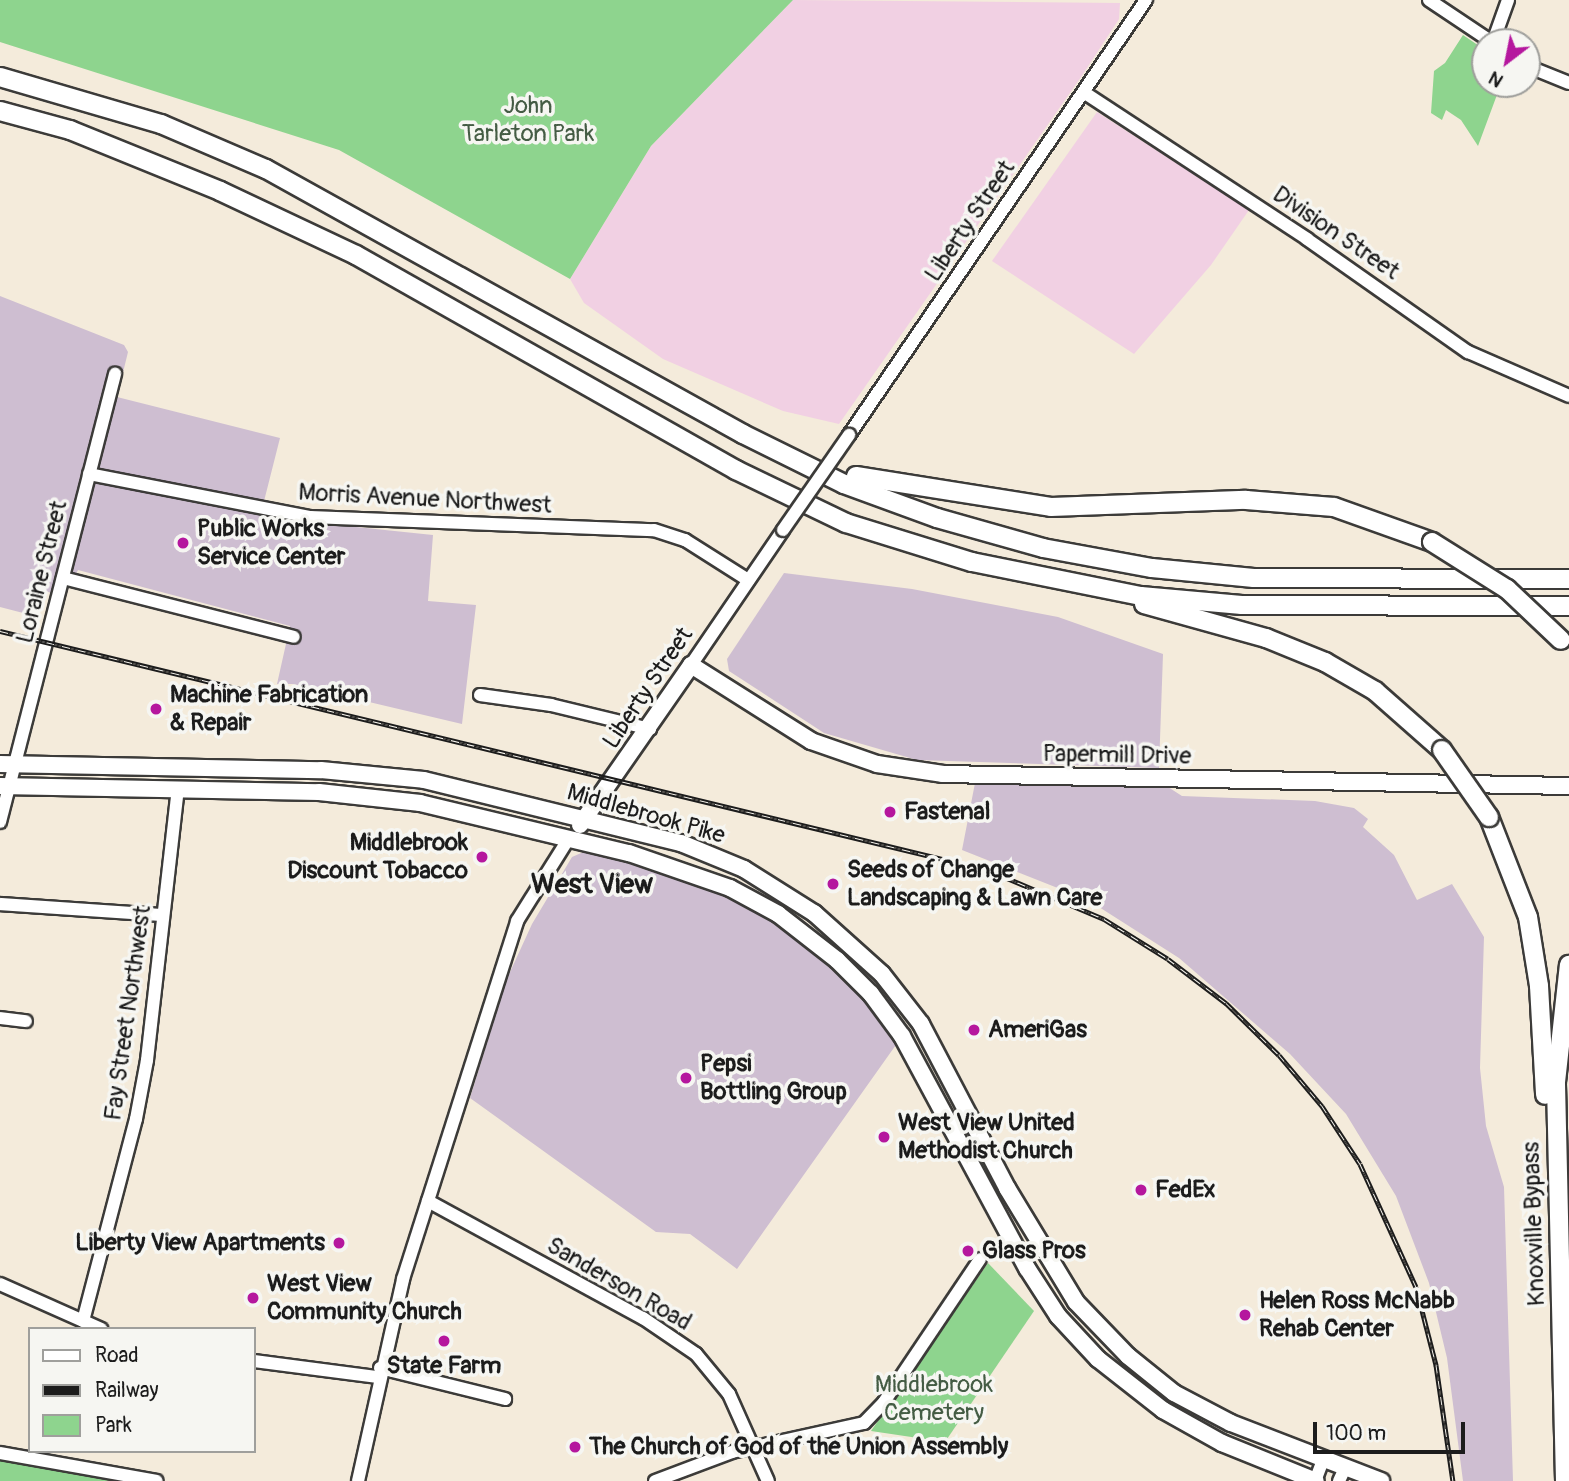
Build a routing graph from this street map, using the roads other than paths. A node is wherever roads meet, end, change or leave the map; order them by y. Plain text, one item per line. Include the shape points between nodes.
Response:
1 (1429, 0) edge
2 (1508, 0) edge
3 (1144, 1) edge
4 (1472, 28) edge
5 (1498, 28) edge
6 (1541, 72) edge
7 (0, 76) edge
8 (1569, 83) edge
9 (1085, 93) junction
10 (0, 111) edge
11 (115, 374) dead end
12 (1569, 396) edge
13 (743, 434) junction
14 (89, 474) junction
15 (1046, 577) junction
16 (63, 578) junction
17 (1569, 579) edge
18 (748, 580) junction
19 (1569, 606) edge
20 (293, 637) dead end
21 (1565, 646) edge
22 (691, 665) junction
23 (480, 695) dead end
24 (650, 729) junction
25 (6, 764) edge
26 (1569, 786) edge
27 (4, 787) edge
28 (178, 790) junction
29 (585, 819) junction
30 (0, 822) edge
31 (569, 838) junction
32 (0, 904) edge
33 (163, 915) junction
34 (1569, 965) edge
35 (0, 1018) edge
36 (26, 1021) dead end
37 (1556, 1189) junction
38 (428, 1201) junction
39 (980, 1259) dead end
40 (0, 1284) edge
41 (83, 1321) junction
42 (96, 1327) edge
43 (256, 1361) edge
44 (379, 1373) junction
45 (505, 1399) dead end
46 (755, 1448) junction
47 (0, 1453) edge
48 (1323, 1460) junction
49 (1342, 1474) edge
50 (157, 1481) edge
51 (358, 1481) edge
52 (654, 1481) edge
53 (768, 1481) edge
54 (1315, 1481) edge
55 (1381, 1481) edge
56 (1564, 1481) edge

1 - 4 street
2 - 5 street
3 - 9 street, Liberty Street
6 - 8 street
7 - 13 highway via 161,124 266,169
9 - 12 street, Division Street via 1468,352
9 - 18 street, Liberty Street, bridge
10 - 15 highway via 70,130 220,191 356,255 736,470 846,523 972,562
11 - 14 street, Loraine Street
13 - 17 highway via 841,483 937,518 1043,548 1152,568 1255,578
13 - 21 highway, bridge via 883,484 1051,506 1246,500 1334,507 1432,542 1507,589
14 - 16 street, Loraine Street
14 - 18 street, Morris Avenue Northwest via 310,517 654,530 685,540
15 - 19 highway via 1141,596 1241,605
15 - 37 highway, bridge via 1266,638 1325,662 1375,691 1442,750 1489,817 1528,917 1539,986
16 - 20 street
16 - 25 street, Loraine Street
18 - 22 street, Liberty Street
22 - 24 main road, Liberty Street
22 - 26 main road, Papermill Drive via 811,741 877,764 943,774
23 - 24 street via 551,705
24 - 29 main road, Liberty Street
25 - 27 street, Loraine Street
25 - 29 main road, Middlebrook Pike via 357,772 424,780
27 - 28 main road, Middlebrook Pike
27 - 30 street, Loraine Street
28 - 31 main road, Middlebrook Pike via 355,794 420,803
28 - 33 street, Fay Street Northwest
29 - 31 main road, Liberty Street
29 - 48 main road, Middlebrook Pike via 712,854 770,883 845,937 882,974 920,1024 1007,1188 1076,1303 1128,1356 1174,1393 1231,1423
31 - 38 street, Liberty Street via 517,921
31 - 54 main road, Middlebrook Pike via 689,870 730,888 778,914 837,960 871,994 902,1036 1027,1268 1058,1316 1112,1372 1163,1410 1222,1443
32 - 33 street
33 - 41 street, Fay Street Northwest via 136,1119
34 - 37 highway, Knoxville Bypass via 1556,1069
35 - 36 street
37 - 56 highway, Knoxville Bypass
38 - 44 street, Liberty Street
38 - 46 street, Sanderson Road via 669,1334 714,1373
39 - 46 street via 884,1402 864,1423
40 - 41 street
41 - 42 street
43 - 44 street
44 - 45 street
44 - 51 street, Liberty Street
46 - 52 street
46 - 53 street, Sanderson Road
47 - 50 street
48 - 49 main road, Middlebrook Pike
48 - 54 street
49 - 55 main road, Middlebrook Pike

